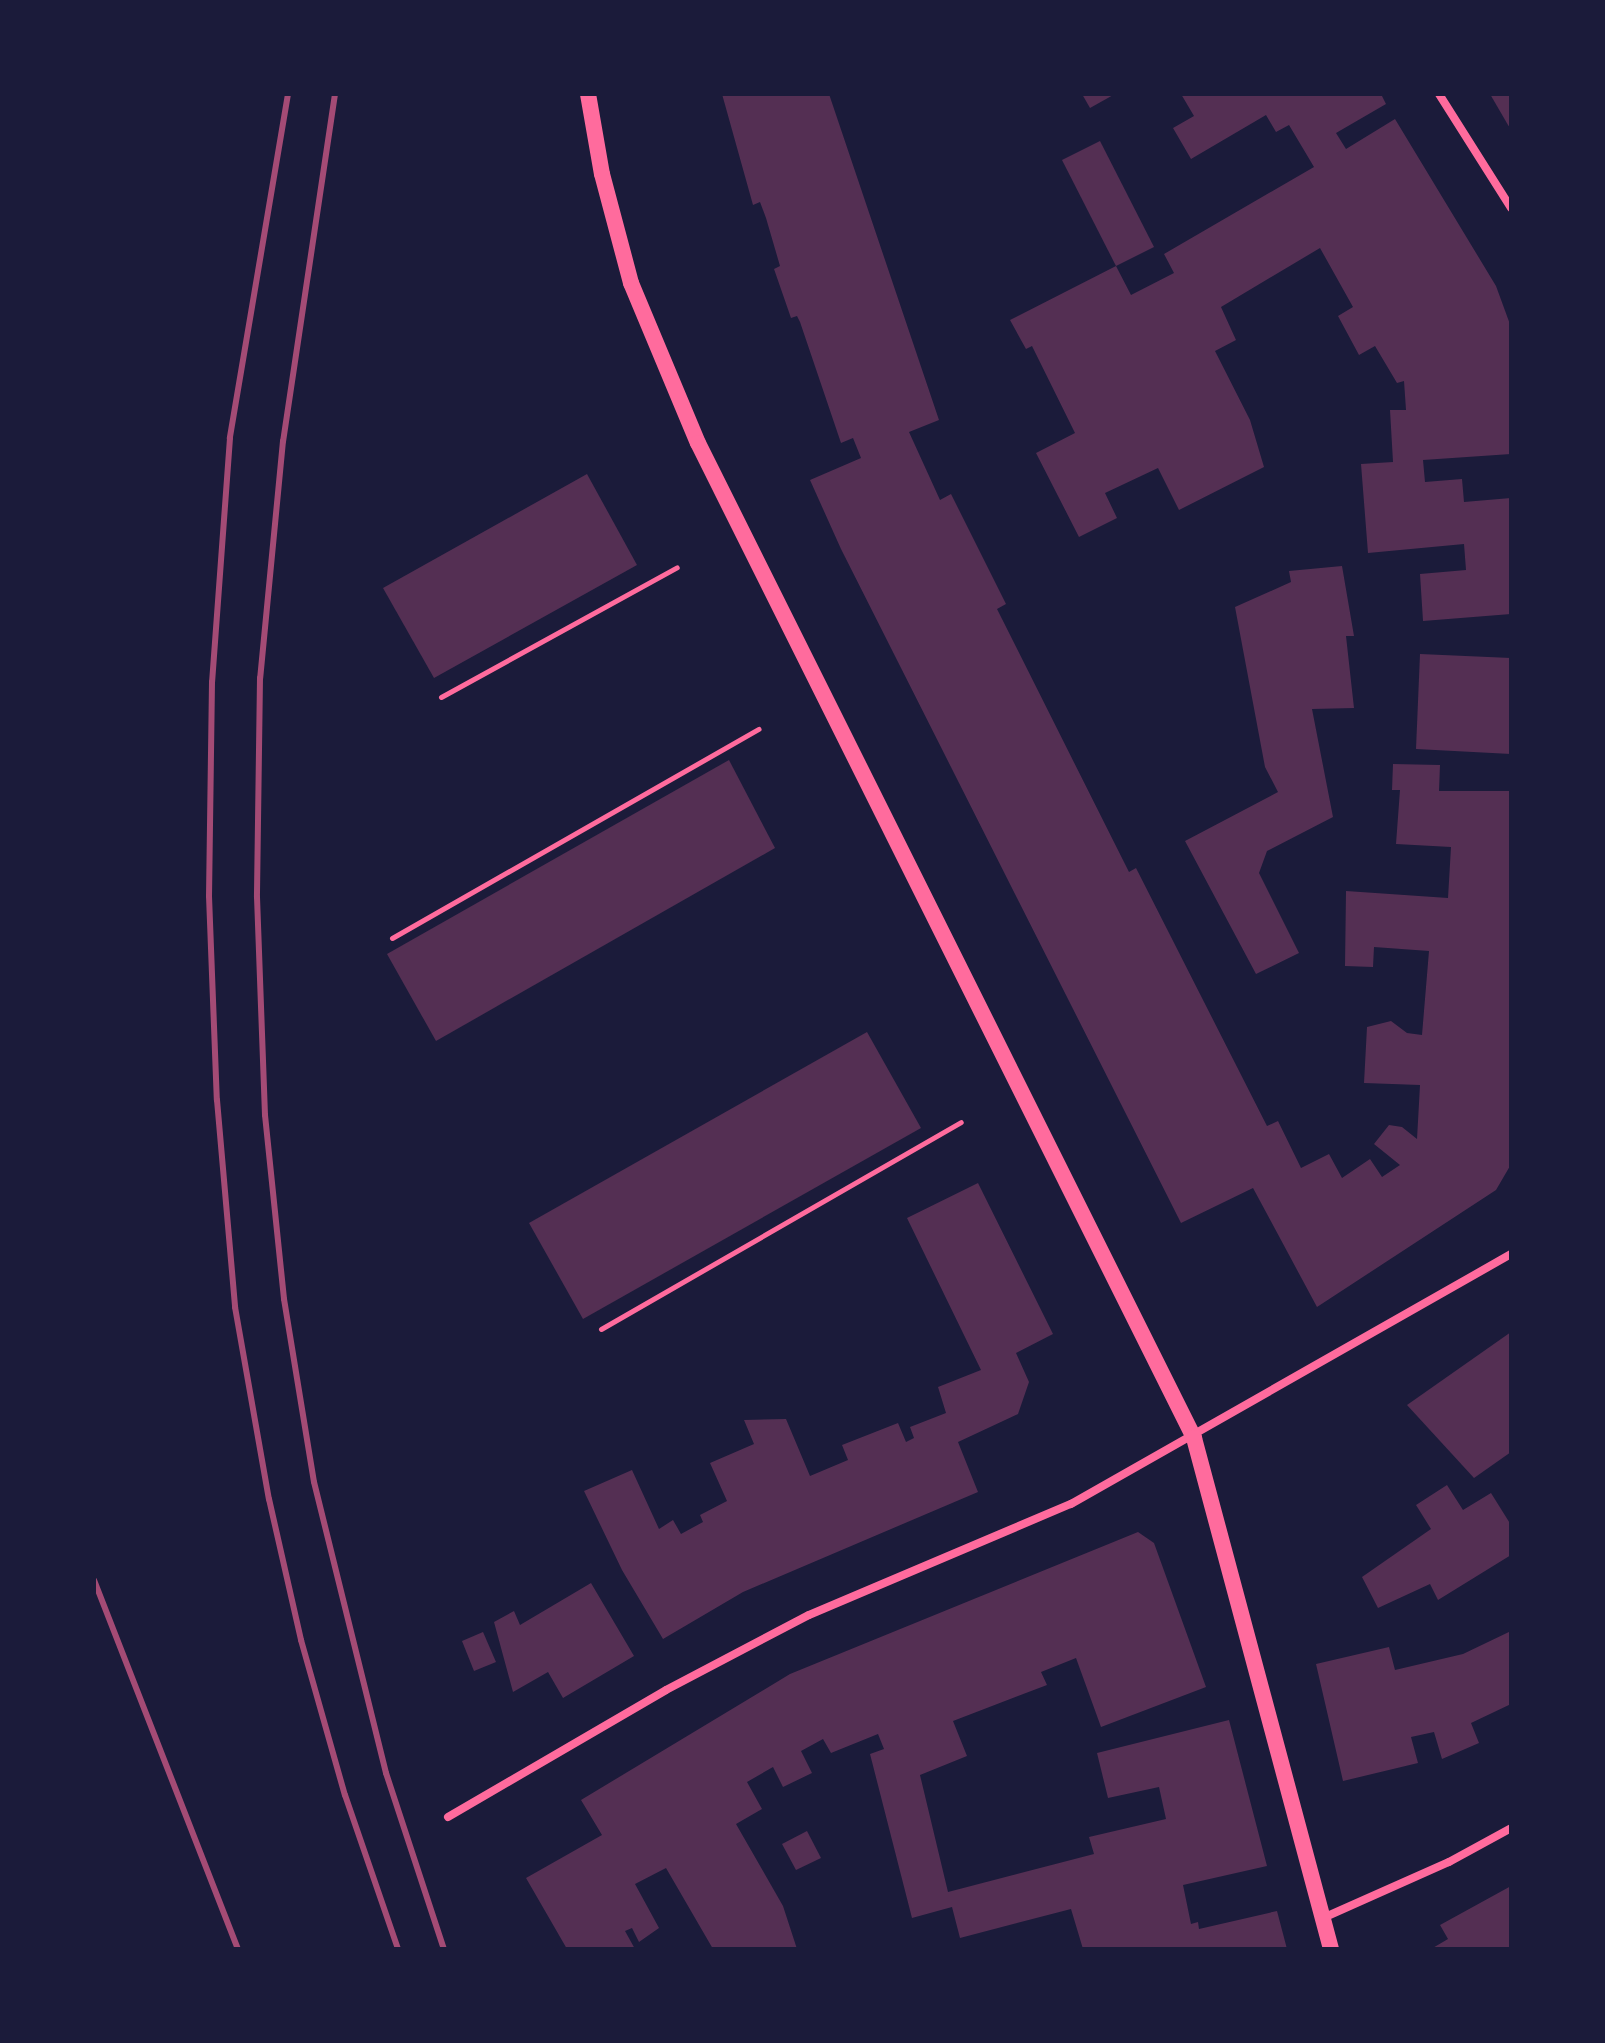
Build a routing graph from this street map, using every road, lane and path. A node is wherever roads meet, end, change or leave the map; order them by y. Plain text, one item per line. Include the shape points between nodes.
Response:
1 (588, 94) edge
2 (1439, 94) edge
3 (1511, 208) edge
4 (677, 567) dead end
5 (441, 697) dead end
6 (759, 729) dead end
7 (392, 938) dead end
8 (961, 1122) dead end
9 (1511, 1254) edge
10 (601, 1329) dead end
11 (1194, 1438) junction
12 (448, 1817) dead end
13 (1511, 1828) edge
14 (1323, 1918) junction
15 (1331, 1949) edge

1 - 11 main road via 602,174 631,283 698,443
2 - 3 street
4 - 5 path
6 - 7 path
8 - 10 path
9 - 11 street
11 - 12 street via 1071,1504 809,1615 666,1690
11 - 14 main road
13 - 14 street
14 - 15 main road

